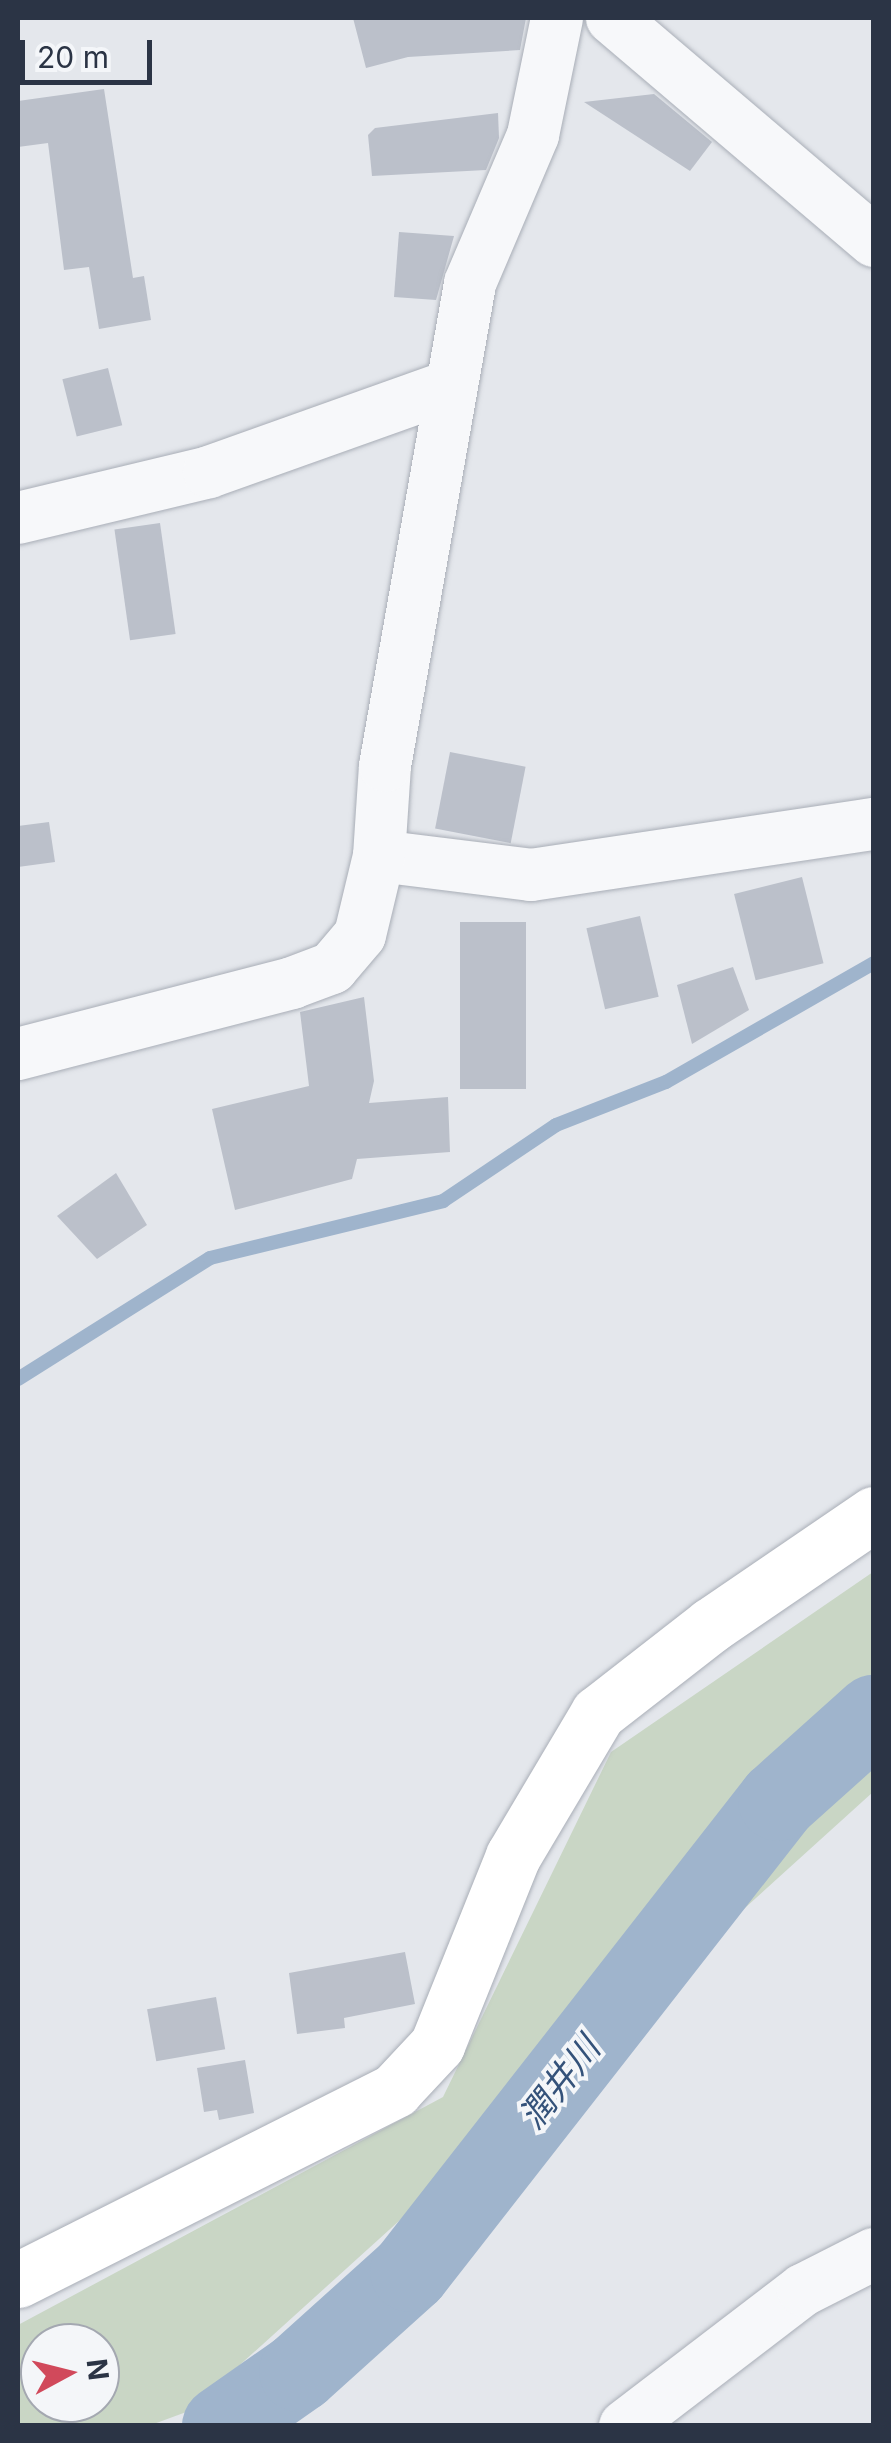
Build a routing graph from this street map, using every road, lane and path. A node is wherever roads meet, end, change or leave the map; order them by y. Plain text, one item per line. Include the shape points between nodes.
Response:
1 (557, 18) edge
2 (612, 18) edge
3 (874, 242) edge
4 (448, 386) junction
5 (18, 518) edge
6 (874, 824) edge
7 (379, 856) junction
8 (18, 1054) edge
9 (874, 1514) edge
10 (874, 2254) edge
11 (18, 2280) edge
12 (625, 2426) edge

1 - 4 street via 533,134 470,283
2 - 3 street
4 - 5 street via 210,472
4 - 7 street via 385,766
6 - 7 street via 531,875
7 - 8 street via 360,935 332,968
9 - 11 street via 710,1625 598,1713 512,1856 437,2046 395,2090
10 - 12 street via 803,2290

